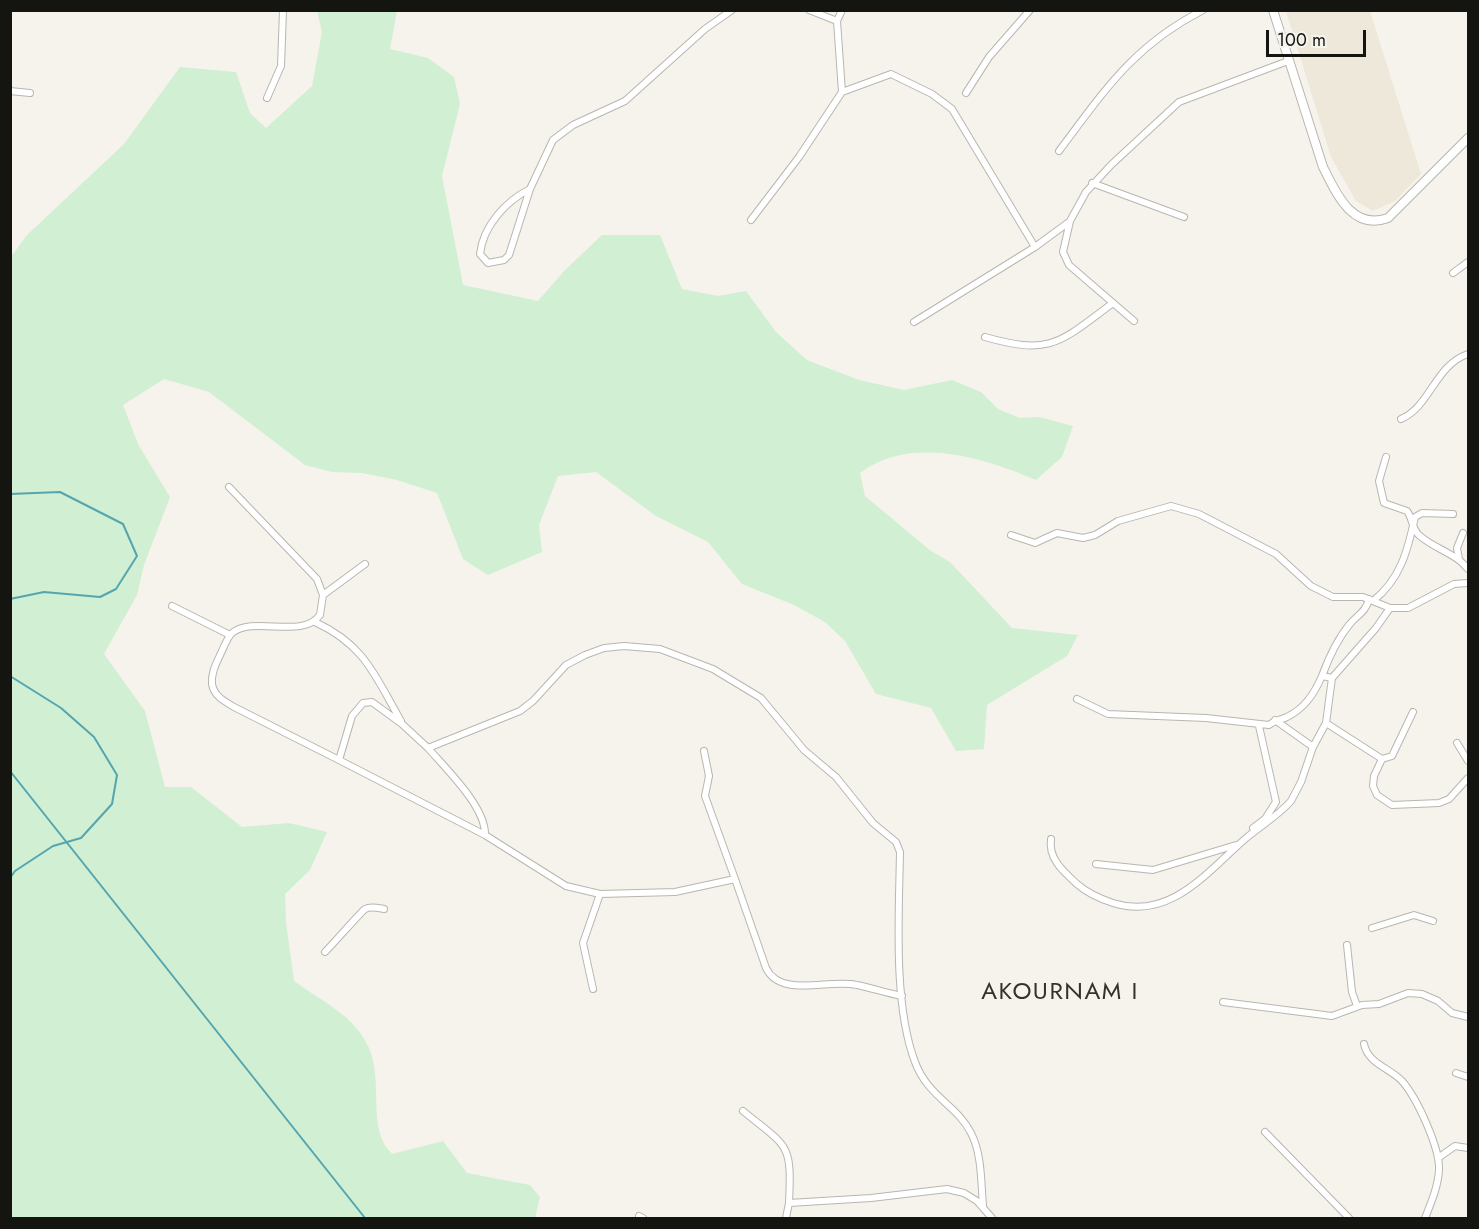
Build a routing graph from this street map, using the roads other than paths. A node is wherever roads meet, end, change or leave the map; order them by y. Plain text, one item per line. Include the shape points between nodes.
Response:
1 (283, 10) edge
2 (732, 10) edge
3 (809, 10) edge
4 (842, 10) edge
5 (1030, 10) edge
6 (1203, 10) edge
7 (1273, 10) edge
8 (837, 21) junction
9 (1288, 61) junction
10 (10, 91) edge
11 (842, 92) junction
12 (30, 93) dead end
13 (966, 93) dead end
14 (267, 98) dead end
15 (1468, 138) edge
16 (1059, 151) dead end
17 (1092, 183) junction
18 (530, 189) junction
19 (1184, 217) dead end
20 (750, 220) dead end
21 (1070, 221) junction
22 (1035, 248) junction
23 (1468, 262) edge
24 (1453, 273) dead end
25 (1113, 303) junction
26 (1134, 321) dead end
27 (914, 322) dead end
28 (985, 338) dead end
29 (1468, 354) edge
30 (1401, 419) dead end
31 (1386, 457) dead end
32 (229, 487) dead end
33 (1453, 514) dead end
34 (1414, 528) junction
35 (1463, 533) dead end
36 (1011, 535) dead end
37 (1459, 559) junction
38 (365, 564) dead end
39 (1468, 569) edge
40 (1468, 583) edge
41 (323, 595) junction
42 (1371, 600) junction
43 (172, 606) dead end
44 (1390, 608) junction
45 (315, 622) junction
46 (230, 635) junction
47 (1322, 676) junction
48 (1332, 678) junction
49 (1077, 699) dead end
50 (1413, 711) dead end
51 (1275, 720) junction
52 (1326, 723) junction
53 (402, 724) junction
54 (1259, 726) junction
55 (1457, 743) dead end
56 (1312, 747) junction
57 (428, 748) junction
58 (705, 752) dead end
59 (1382, 759) junction
60 (339, 760) junction
61 (1468, 761) edge
62 (1468, 778) edge
63 (1276, 802) junction
64 (1285, 808) junction
65 (485, 835) junction
66 (1246, 838) junction
67 (1051, 839) dead end
68 (1239, 844) junction
69 (1096, 864) dead end
70 (735, 879) junction
71 (600, 894) junction
72 (384, 909) dead end
73 (1433, 921) dead end
74 (1372, 928) dead end
75 (1347, 945) dead end
76 (325, 952) dead end
77 (593, 989) dead end
78 (902, 996) junction
79 (1223, 1002) dead end
80 (1357, 1006) junction
81 (1468, 1017) edge
82 (1364, 1044) dead end
83 (1456, 1073) dead end
84 (1468, 1077) edge
85 (743, 1111) dead end
86 (1265, 1132) dead end
87 (1468, 1148) edge
88 (1438, 1158) junction
89 (789, 1203) junction
90 (982, 1206) junction
91 (786, 1218) edge
92 (992, 1218) edge
93 (1349, 1218) edge
94 (1425, 1218) edge

1 - 14 street via 281,66
2 - 18 street via 705,29 626,101 573,125 553,140
3 - 8 street
4 - 8 street
5 - 13 street via 989,57
6 - 16 street via 1142,49 1103,92
7 - 9 street
8 - 11 street
9 - 15 street via 1323,167 1347,209 1365,221 1388,218
9 - 17 street via 1179,102
10 - 12 street
11 - 20 street via 799,157
11 - 22 street via 891,74 932,94 952,109
17 - 19 street
17 - 21 street
18 - 18 street via 509,255 488,263 480,254 483,239 507,204
21 - 22 street
21 - 25 street via 1065,259
22 - 27 street
23 - 24 street
25 - 26 street
25 - 28 street via 1054,344 1038,348
29 - 30 street via 1441,374 1413,411
31 - 34 street via 1379,481 1384,503 1407,511
32 - 41 street via 295,553 317,579
33 - 34 street via 1422,513 1415,517
34 - 37 street via 1436,548
34 - 42 street via 1399,573 1388,589
35 - 37 street via 1457,548
36 - 42 street via 1035,543 1057,533 1083,538 1118,521 1180,507 1276,554 1311,586 1327,595
37 - 39 street
38 - 41 street
40 - 44 street via 1454,584 1408,608
41 - 45 street
42 - 44 street
42 - 47 street via 1327,656
43 - 46 street
44 - 48 street
45 - 46 street via 242,629
45 - 53 street via 339,633 354,646 378,679
46 - 60 street via 212,675 218,697
47 - 48 street
47 - 51 street via 1314,694 1301,708
48 - 52 street
49 - 54 street via 1108,714 1206,718
50 - 59 street via 1392,756
51 - 54 street
51 - 56 street
52 - 56 street
52 - 59 street
53 - 57 street
53 - 60 street via 372,702 363,703 352,716
54 - 63 street
55 - 61 street
56 - 64 street via 1297,791
57 - 65 street via 464,790 481,819
57 - 78 street via 520,711 566,665 604,648 660,649 713,669 761,698 804,750 836,777 873,823 896,842 900,852
58 - 70 street via 709,776 705,796
59 - 62 street via 1373,786 1377,795 1392,805 1439,803 1449,799
60 - 65 street
63 - 64 street
63 - 66 street
64 - 66 street
65 - 71 street via 566,886
66 - 68 street
67 - 68 street via 1052,856 1084,890 1133,908 1150,907 1180,895
68 - 69 street via 1153,870
70 - 71 street via 675,892
70 - 78 street via 766,968 778,982 855,984
71 - 77 street via 583,943
72 - 76 street via 367,908 361,912
73 - 74 street via 1414,915
75 - 80 street
78 - 90 street via 920,1075 935,1096 960,1118 975,1142
79 - 80 street via 1332,1016
80 - 81 street via 1379,1004 1408,993 1422,994 1452,1013
82 - 88 street via 1371,1058 1405,1086 1427,1126
83 - 84 street
85 - 89 street via 787,1151
86 - 93 street
87 - 88 street via 1455,1146
88 - 94 street via 1438,1182
89 - 90 street via 947,1189 964,1193
89 - 91 street
90 - 92 street

